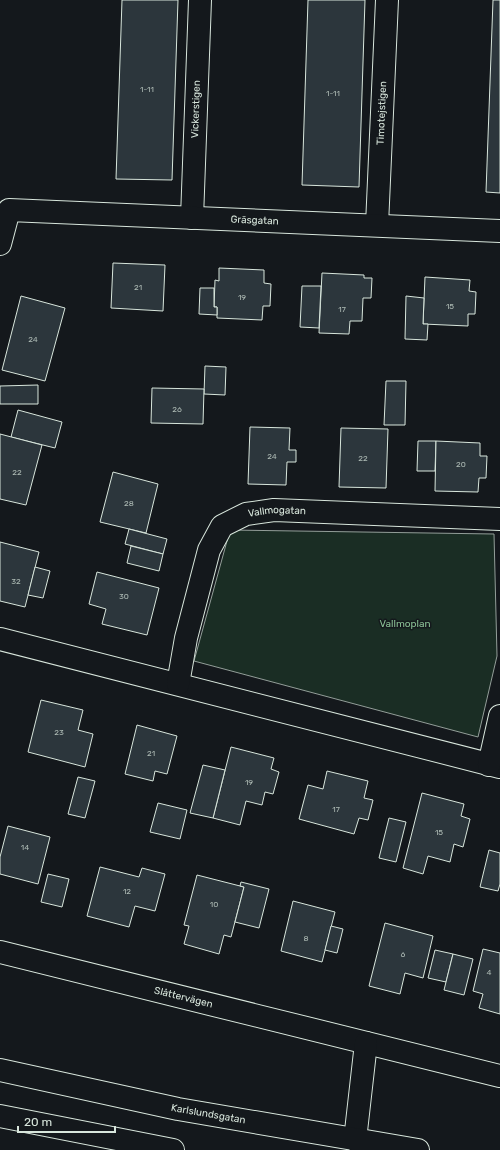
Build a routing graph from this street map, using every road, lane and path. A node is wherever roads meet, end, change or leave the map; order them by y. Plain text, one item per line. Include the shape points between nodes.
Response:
1 (200, 0) edge
2 (387, 0) edge
3 (192, 218) junction
4 (377, 225) junction
5 (500, 231) edge
6 (0, 244) edge
7 (500, 519) edge
8 (0, 639) edge
9 (178, 684) junction
10 (500, 716) edge
11 (495, 766) edge
12 (0, 952) edge
13 (366, 1043) junction
14 (0, 1070) edge
15 (500, 1076) edge
16 (0, 1116) edge
17 (355, 1145) edge
18 (173, 1150) edge
19 (418, 1150) edge

1 - 3 street, Vickerstigen
2 - 4 street, Timotejstigen
3 - 4 street, Gräsgatan
3 - 6 street, Gräsgatan via 9,210
4 - 5 street, Gräsgatan
7 - 9 street, Vallmogatan via 274,510 246,514 222,526 208,550 186,638
8 - 9 street
9 - 11 street
10 - 11 street
12 - 13 street, Slåttervägen
13 - 15 street, Slåttervägen
13 - 17 street
14 - 17 street, Karlslundsgatan
16 - 18 street
17 - 19 street, Karlslundsgatan

